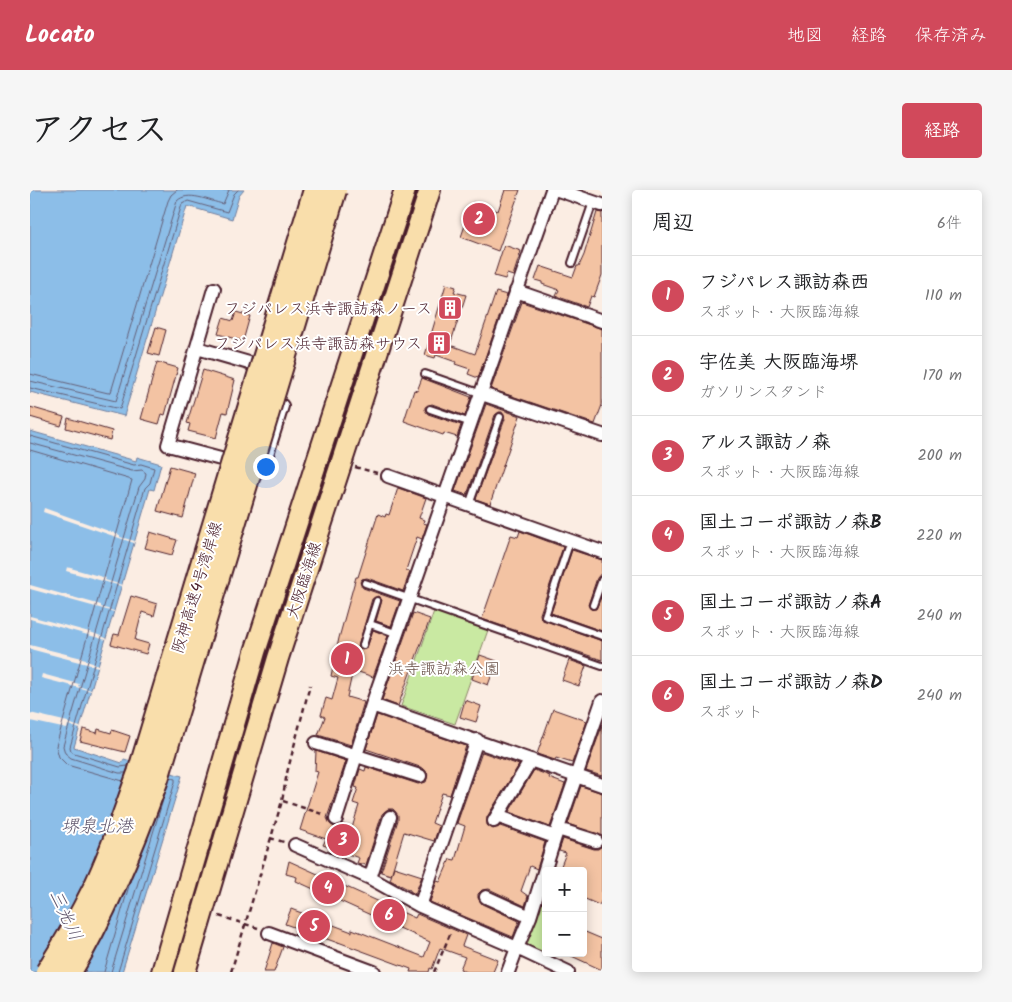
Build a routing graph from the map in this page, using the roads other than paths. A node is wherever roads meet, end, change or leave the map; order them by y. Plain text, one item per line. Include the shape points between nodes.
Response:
1 (315, 190) edge
2 (335, 190) edge
3 (346, 190) edge
4 (405, 190) edge
5 (430, 190) edge
6 (552, 190) edge
7 (558, 190) edge
8 (597, 203) edge
9 (572, 263) dead end
10 (214, 288) dead end
11 (516, 291) junction
12 (602, 320) edge
13 (196, 348) junction
14 (425, 374) dead end
15 (291, 375) junction
16 (482, 394) junction
17 (430, 409) dead end
18 (500, 417) dead end
19 (472, 423) junction
20 (602, 435) edge
21 (388, 476) dead end
22 (446, 496) junction
23 (469, 505) junction
24 (570, 540) junction
25 (602, 552) edge
26 (602, 580) edge
27 (365, 583) dead end
28 (410, 598) junction
29 (377, 601) dead end
30 (593, 605) dead end
31 (370, 624) junction
32 (398, 634) junction
33 (602, 636) edge
34 (363, 645) dead end
35 (602, 666) edge
36 (602, 701) edge
37 (372, 705) junction
38 (477, 740) junction
39 (310, 742) road end
40 (356, 756) junction
41 (531, 760) junction
42 (420, 776) dead end
43 (575, 776) junction
44 (602, 785) edge
45 (390, 817) dead end
46 (336, 819) road end
47 (556, 833) junction
48 (596, 841) dead end
49 (290, 844) road end
50 (370, 878) junction
51 (486, 897) dead end
52 (420, 906) junction
53 (530, 917) junction
54 (264, 931) road end
55 (517, 948) junction
56 (190, 971) edge
57 (47, 972) edge
58 (70, 972) edge
59 (162, 972) edge
60 (374, 972) edge
61 (508, 972) edge
62 (568, 972) edge

1 - 57 highway, 阪神高速4号湾岸線, bridge via 138,773 96,884
2 - 58 highway, 阪神高速4号湾岸線, bridge via 157,779 114,889
3 - 15 street
4 - 59 main road, 大阪臨海線 via 255,652
5 - 56 main road, 大阪臨海線 via 278,658
6 - 11 street
7 - 8 street
8 - 9 lane
10 - 13 street
11 - 12 street
11 - 16 street
13 - 15 street
13 - 15 street via 168,445 262,470
14 - 16 lane
16 - 19 street
16 - 20 street
17 - 19 lane
18 - 23 lane
19 - 22 street
21 - 22 street
22 - 23 street
22 - 28 street
23 - 24 street
24 - 25 street
24 - 33 lane via 545,616
26 - 30 lane
27 - 28 lane
28 - 32 street
28 - 35 lane
29 - 31 lane
31 - 32 lane
31 - 34 lane
32 - 37 street
36 - 43 street
37 - 38 street
37 - 40 street
38 - 41 street
38 - 52 street
39 - 40 street
40 - 42 street
40 - 46 street
41 - 43 street
41 - 47 street via 495,819
43 - 44 street
43 - 47 street
45 - 50 street
47 - 48 street
47 - 53 street
49 - 50 street
50 - 52 street
51 - 53 street
52 - 55 street
53 - 55 street
54 - 60 street
55 - 61 street
55 - 62 street

